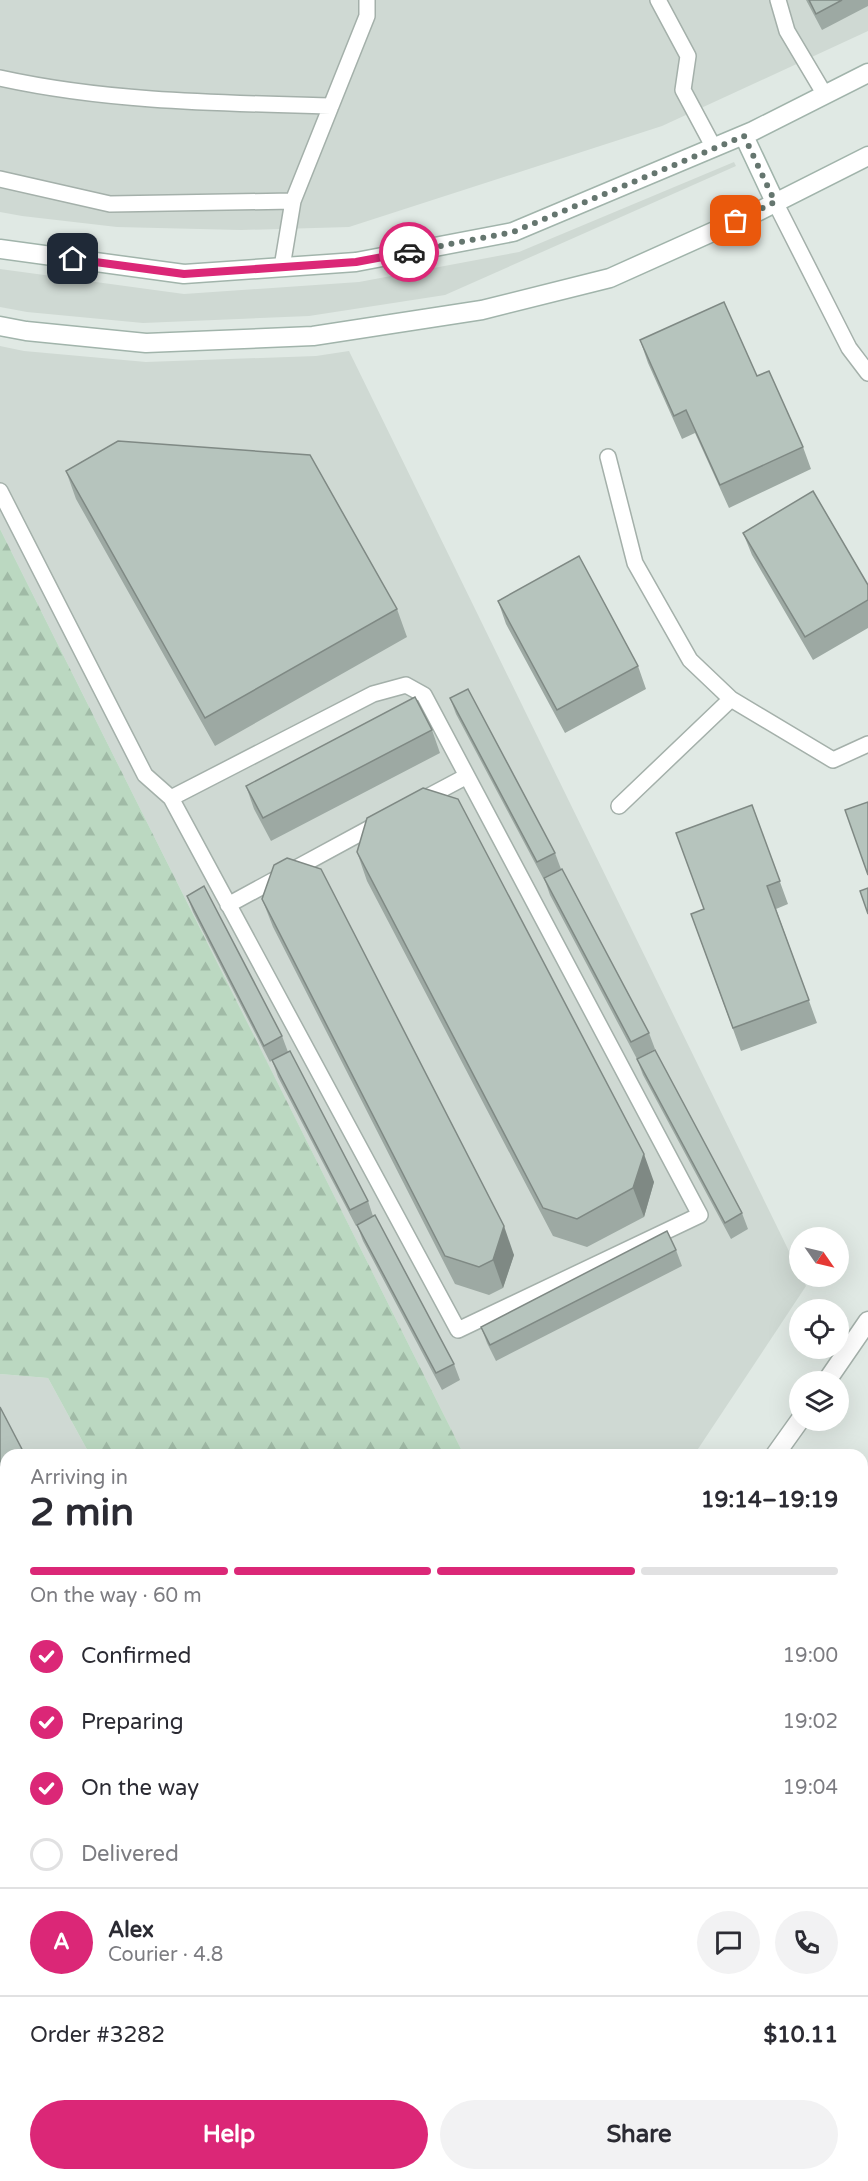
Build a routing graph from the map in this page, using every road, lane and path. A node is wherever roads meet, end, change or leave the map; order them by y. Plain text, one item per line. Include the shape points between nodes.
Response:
1 (367, 0) edge
2 (658, 0) edge
3 (778, 0) edge
4 (868, 74) edge
5 (0, 78) edge
6 (825, 95) junction
7 (331, 106) junction
8 (744, 136) junction
9 (714, 148) junction
10 (868, 156) edge
11 (0, 179) edge
12 (293, 201) junction
13 (775, 202) junction
14 (0, 249) edge
15 (282, 267) junction
16 (0, 326) edge
17 (868, 373) edge
18 (608, 457) dead end
19 (0, 491) edge
20 (731, 699) junction
21 (868, 744) edge
22 (466, 776) junction
23 (171, 798) junction
24 (619, 806) dead end
25 (228, 905) junction
26 (868, 1321) edge
27 (834, 1371) edge
28 (792, 1431) edge
29 (779, 1449) edge

1 - 7 lane via 367,16
2 - 9 lane via 688,56 683,90
3 - 6 lane via 787,31
4 - 6 main road
5 - 7 lane via 127,98
6 - 8 main road
7 - 12 lane
8 - 9 main road
8 - 13 main road
9 - 15 main road via 513,232 356,262
10 - 13 main road
11 - 12 lane via 110,204
12 - 15 lane
13 - 16 main road via 610,278 482,310 313,336 146,343
13 - 17 lane via 849,348
14 - 15 main road via 184,274
18 - 20 lane via 635,563 690,660
19 - 23 lane via 145,775
20 - 21 lane via 834,760
20 - 24 lane
22 - 23 lane via 424,694 406,685 373,694
22 - 25 lane
22 - 25 lane via 700,1215 458,1330
23 - 25 lane
26 - 27 main road
28 - 29 main road

